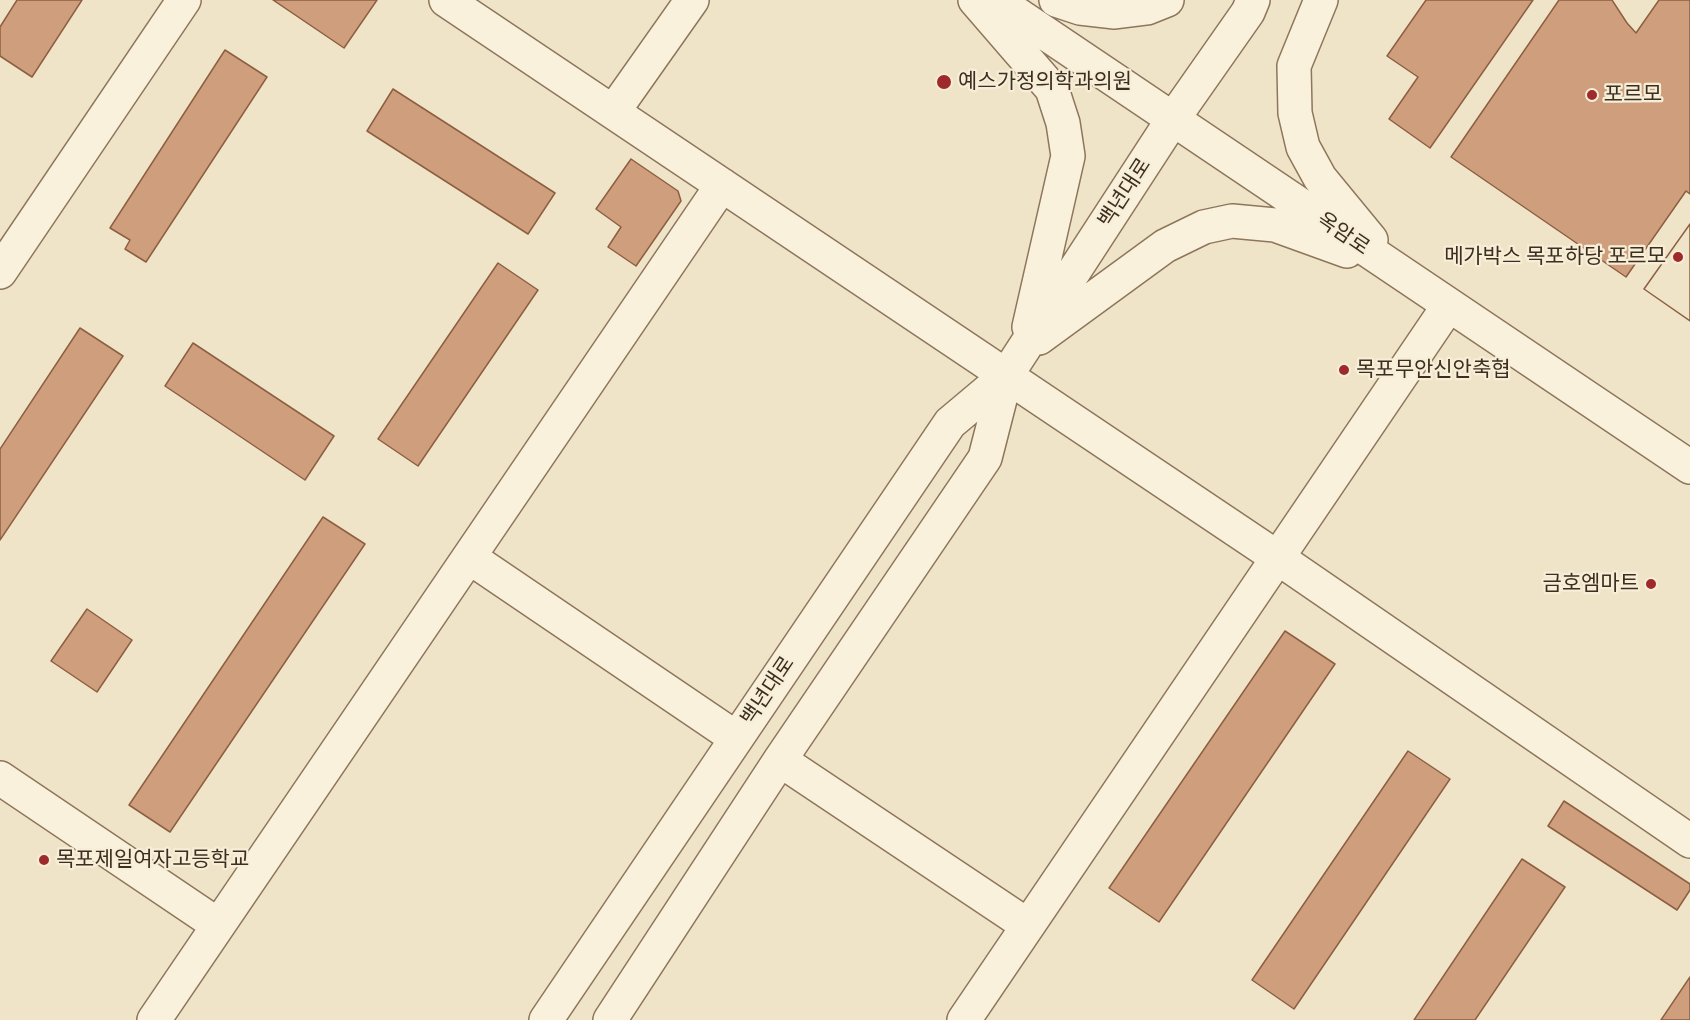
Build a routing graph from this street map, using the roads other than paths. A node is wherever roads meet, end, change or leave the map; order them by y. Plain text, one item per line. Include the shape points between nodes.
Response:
1 (184, 0) edge
2 (446, 0) edge
3 (692, 0) edge
4 (975, 0) edge
5 (996, 0) edge
6 (1056, 0) edge
7 (1167, 0) edge
8 (1322, 0) edge
9 (1254, 4) edge
10 (613, 112) junction
11 (1173, 119) junction
12 (722, 185) junction
13 (1394, 268) junction
14 (0, 272) edge
15 (1449, 305) junction
16 (1015, 363) junction
17 (1690, 467) edge
18 (469, 556) junction
19 (1278, 558) junction
20 (736, 738) junction
21 (780, 760) junction
22 (0, 778) edge
23 (1690, 841) edge
24 (218, 925) junction
25 (1027, 925) junction
26 (154, 1020) edge
27 (546, 1020) edge
28 (610, 1020) edge
29 (964, 1020) edge

1 - 14 street
2 - 10 street
3 - 10 street
4 - 16 street via 1052,89 1068,156
5 - 11 street, 옥암로
6 - 7 street via 1080,8 1115,12 1147,8
8 - 13 street via 1294,66 1295,113 1303,147 1320,178
9 - 11 street, 백년대로
10 - 12 street
11 - 13 street, 옥암로
11 - 16 street, 백년대로
12 - 16 street
12 - 18 street
13 - 15 street, 옥암로
13 - 16 street via 1275,225 1232,221 1204,227 1165,246
15 - 17 street, 옥암로
15 - 19 street
16 - 19 street
16 - 20 street, 백년대로 via 950,423
16 - 21 street, 백년대로 via 985,458
18 - 20 street
18 - 24 street
19 - 23 street
19 - 25 street
20 - 27 street, 백년대로
21 - 25 street
21 - 28 street, 백년대로
22 - 24 street
24 - 26 street
25 - 29 street

